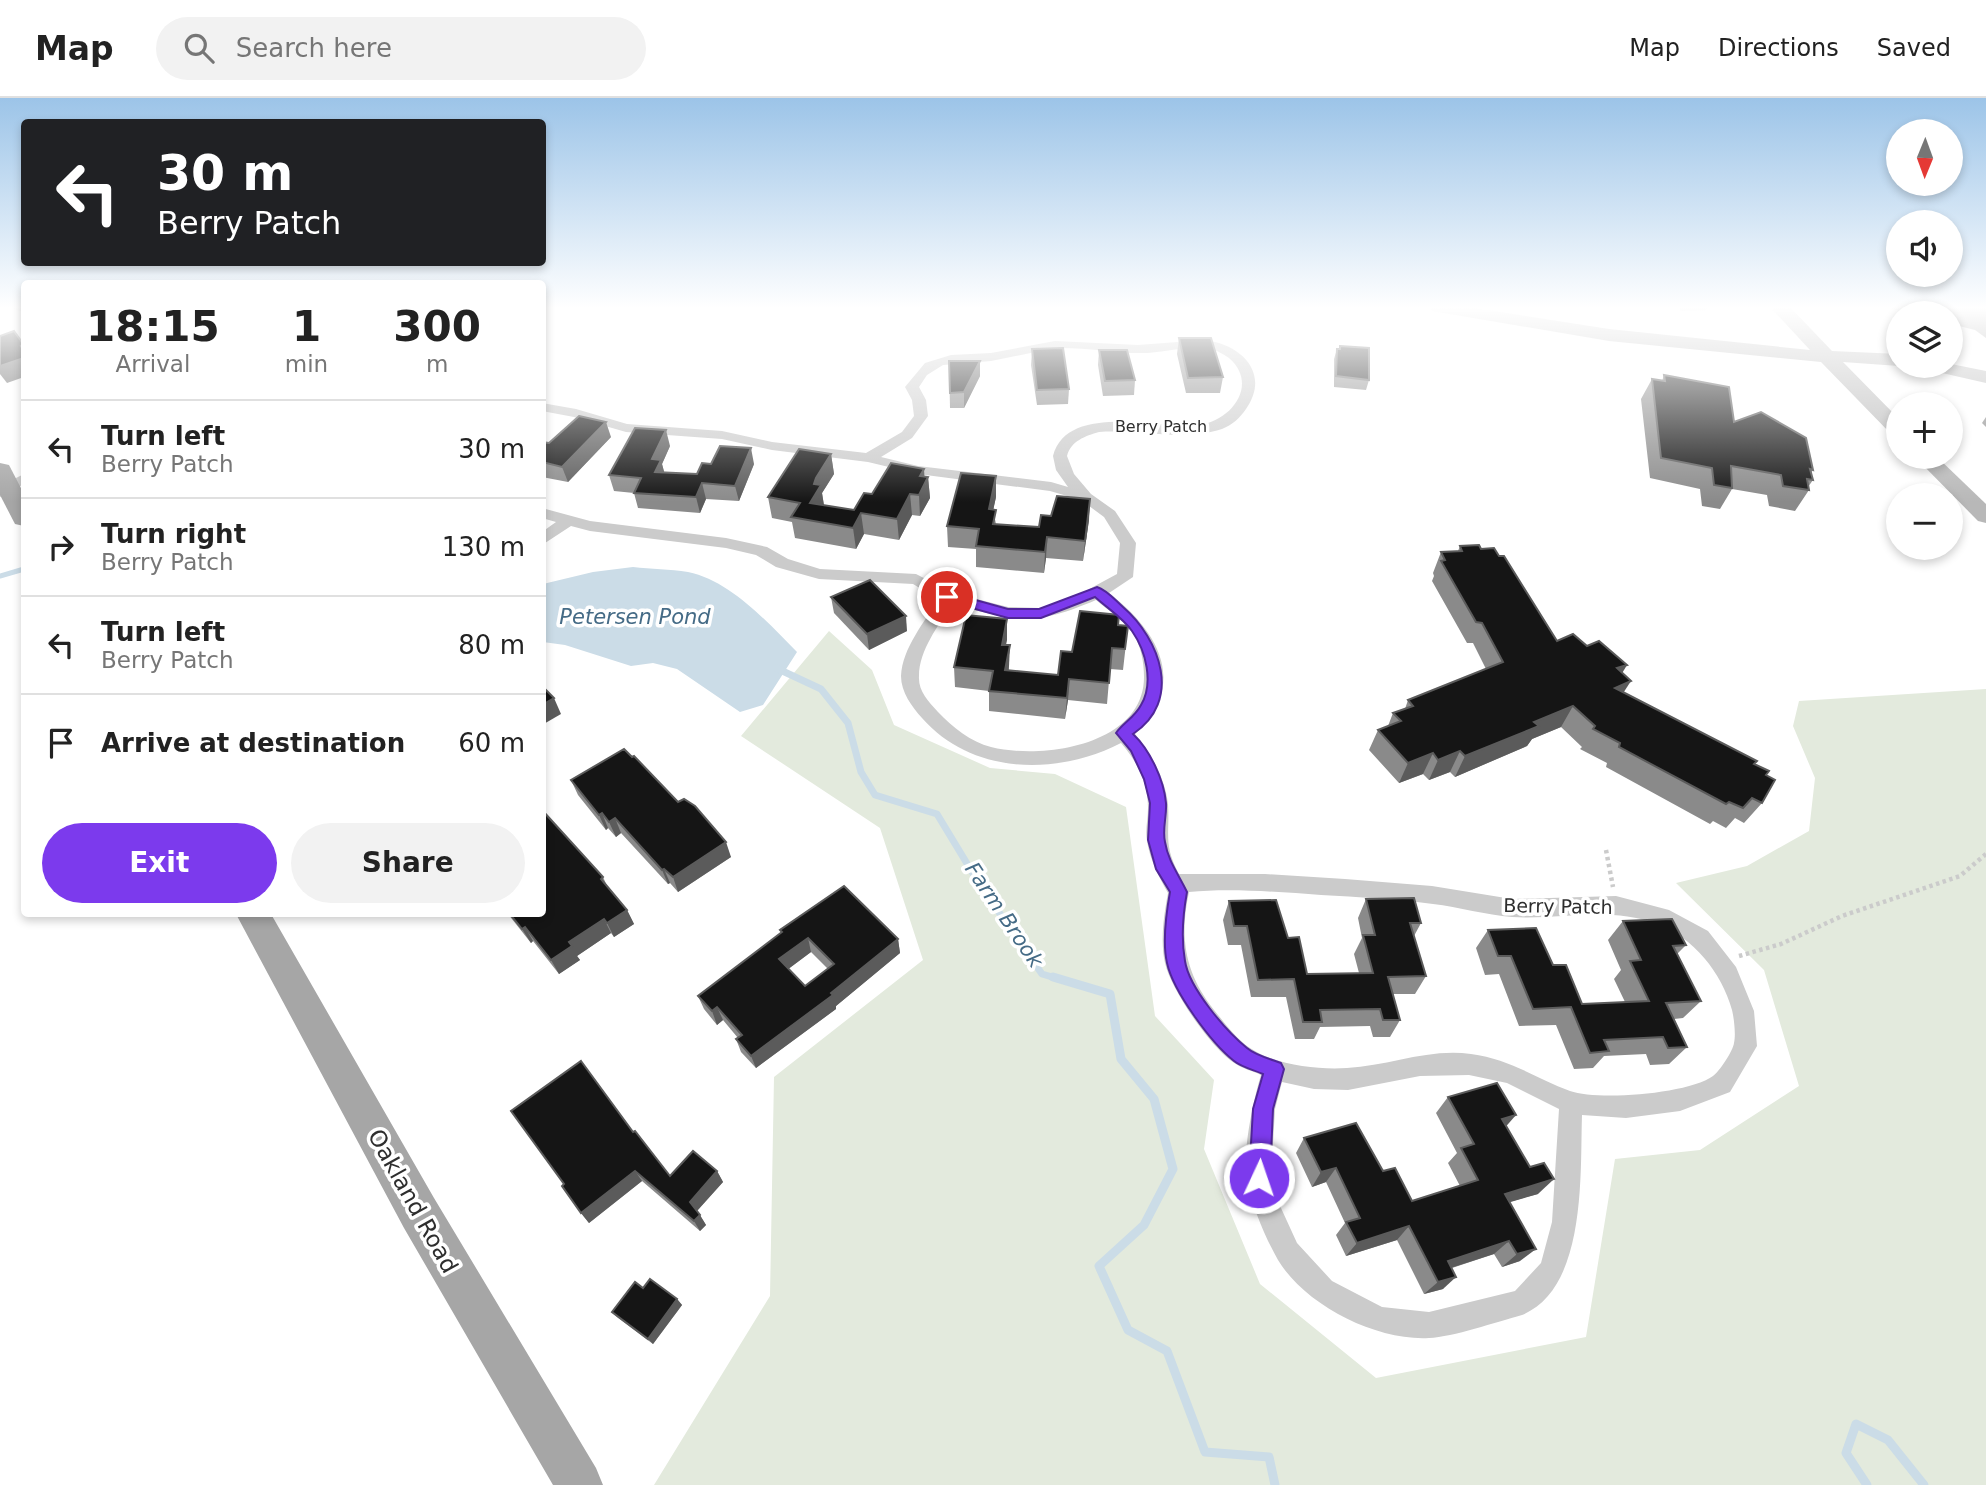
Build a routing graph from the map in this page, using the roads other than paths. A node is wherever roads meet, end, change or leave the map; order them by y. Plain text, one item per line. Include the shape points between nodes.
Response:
1 (923, 372) edge
2 (1248, 372) edge
3 (1841, 372) edge
4 (1963, 372) edge
5 (1986, 377) edge
6 (546, 408) edge
7 (1886, 418) edge
8 (868, 458) junction
9 (1937, 469) edge
10 (8, 482) edge
11 (1086, 497) junction
12 (21, 511) edge
13 (546, 514) edge
14 (1986, 516) edge
15 (569, 520) junction
16 (546, 537) edge
17 (1097, 592) junction
18 (947, 597) junction
19 (1123, 733) junction
20 (1174, 883) junction
21 (255, 917) edge
22 (1274, 1069) junction
23 (1572, 1103) junction
24 (579, 1485) edge

1 - 8 street, Berry Patch via 912,387 921,416 907,435
2 - 11 street, Berry Patch via 1252,385 1237,414 1215,426 1101,426 1078,432 1059,457 1064,473
3 - 7 main road
4 - 5 main road
6 - 8 street, Berry Patch via 626,428 722,435
8 - 11 street, Berry Patch via 918,470 1051,487
9 - 14 main road
10 - 12 main road
11 - 17 street, Berry Patch via 1110,514 1128,543 1125,577
13 - 15 street, Berry Patch
15 - 16 street
15 - 18 street, Berry Patch via 726,543 819,574 916,579
17 - 18 street, Berry Patch via 1041,614 1008,613
17 - 19 street via 1136,626 1149,649 1156,680 1150,704
18 - 19 street via 909,672 912,690 937,724 992,754 1030,757 1069,754 1109,743
19 - 20 street, Berry Patch via 1137,747 1152,779 1158,803 1156,840
20 - 22 street, Berry Patch via 1179,892 1174,914 1176,963 1193,1000 1242,1056
20 - 23 street, Berry Patch via 1370,890 1512,908 1616,905 1661,916 1700,937 1728,974 1743,1011 1746,1046 1722,1084 1680,1100 1626,1107
21 - 24 main road, Oakland Road via 419,1213
22 - 23 street, Berry Patch via 1314,1078 1348,1079 1420,1065 1469,1064 1510,1073
22 - 23 street via 1263,1109 1259,1178 1269,1211 1288,1252 1323,1290 1379,1320 1429,1325 1522,1302 1552,1270 1565,1222

